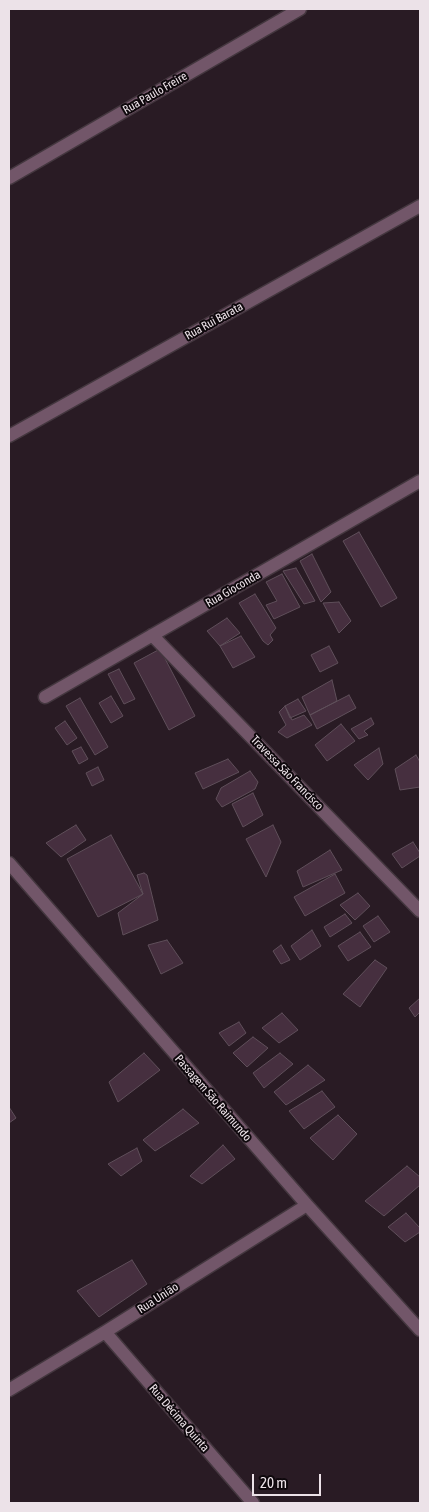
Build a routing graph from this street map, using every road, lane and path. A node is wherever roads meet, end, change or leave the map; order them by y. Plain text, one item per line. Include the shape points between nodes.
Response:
1 (300, 9) edge
2 (9, 178) edge
3 (420, 206) edge
4 (9, 436) edge
5 (420, 481) edge
6 (152, 635) junction
7 (45, 697) dead end
8 (9, 863) edge
9 (420, 911) edge
10 (307, 1205) junction
11 (420, 1330) edge
12 (105, 1332) junction
13 (9, 1390) edge
14 (253, 1503) edge

1 - 2 street, Rua Paulo Freire
3 - 4 street, Rua Rui Barata
5 - 6 street, Rua Gioconda
6 - 7 street, Rua Gioconda
6 - 9 street, Travessa São Francisco
8 - 10 street, Passagem São Raimundo
10 - 11 street, Passagem São Raimundo
10 - 12 street, Rua União
12 - 13 street, Rua União
12 - 14 street, Rua Décima Quinta

